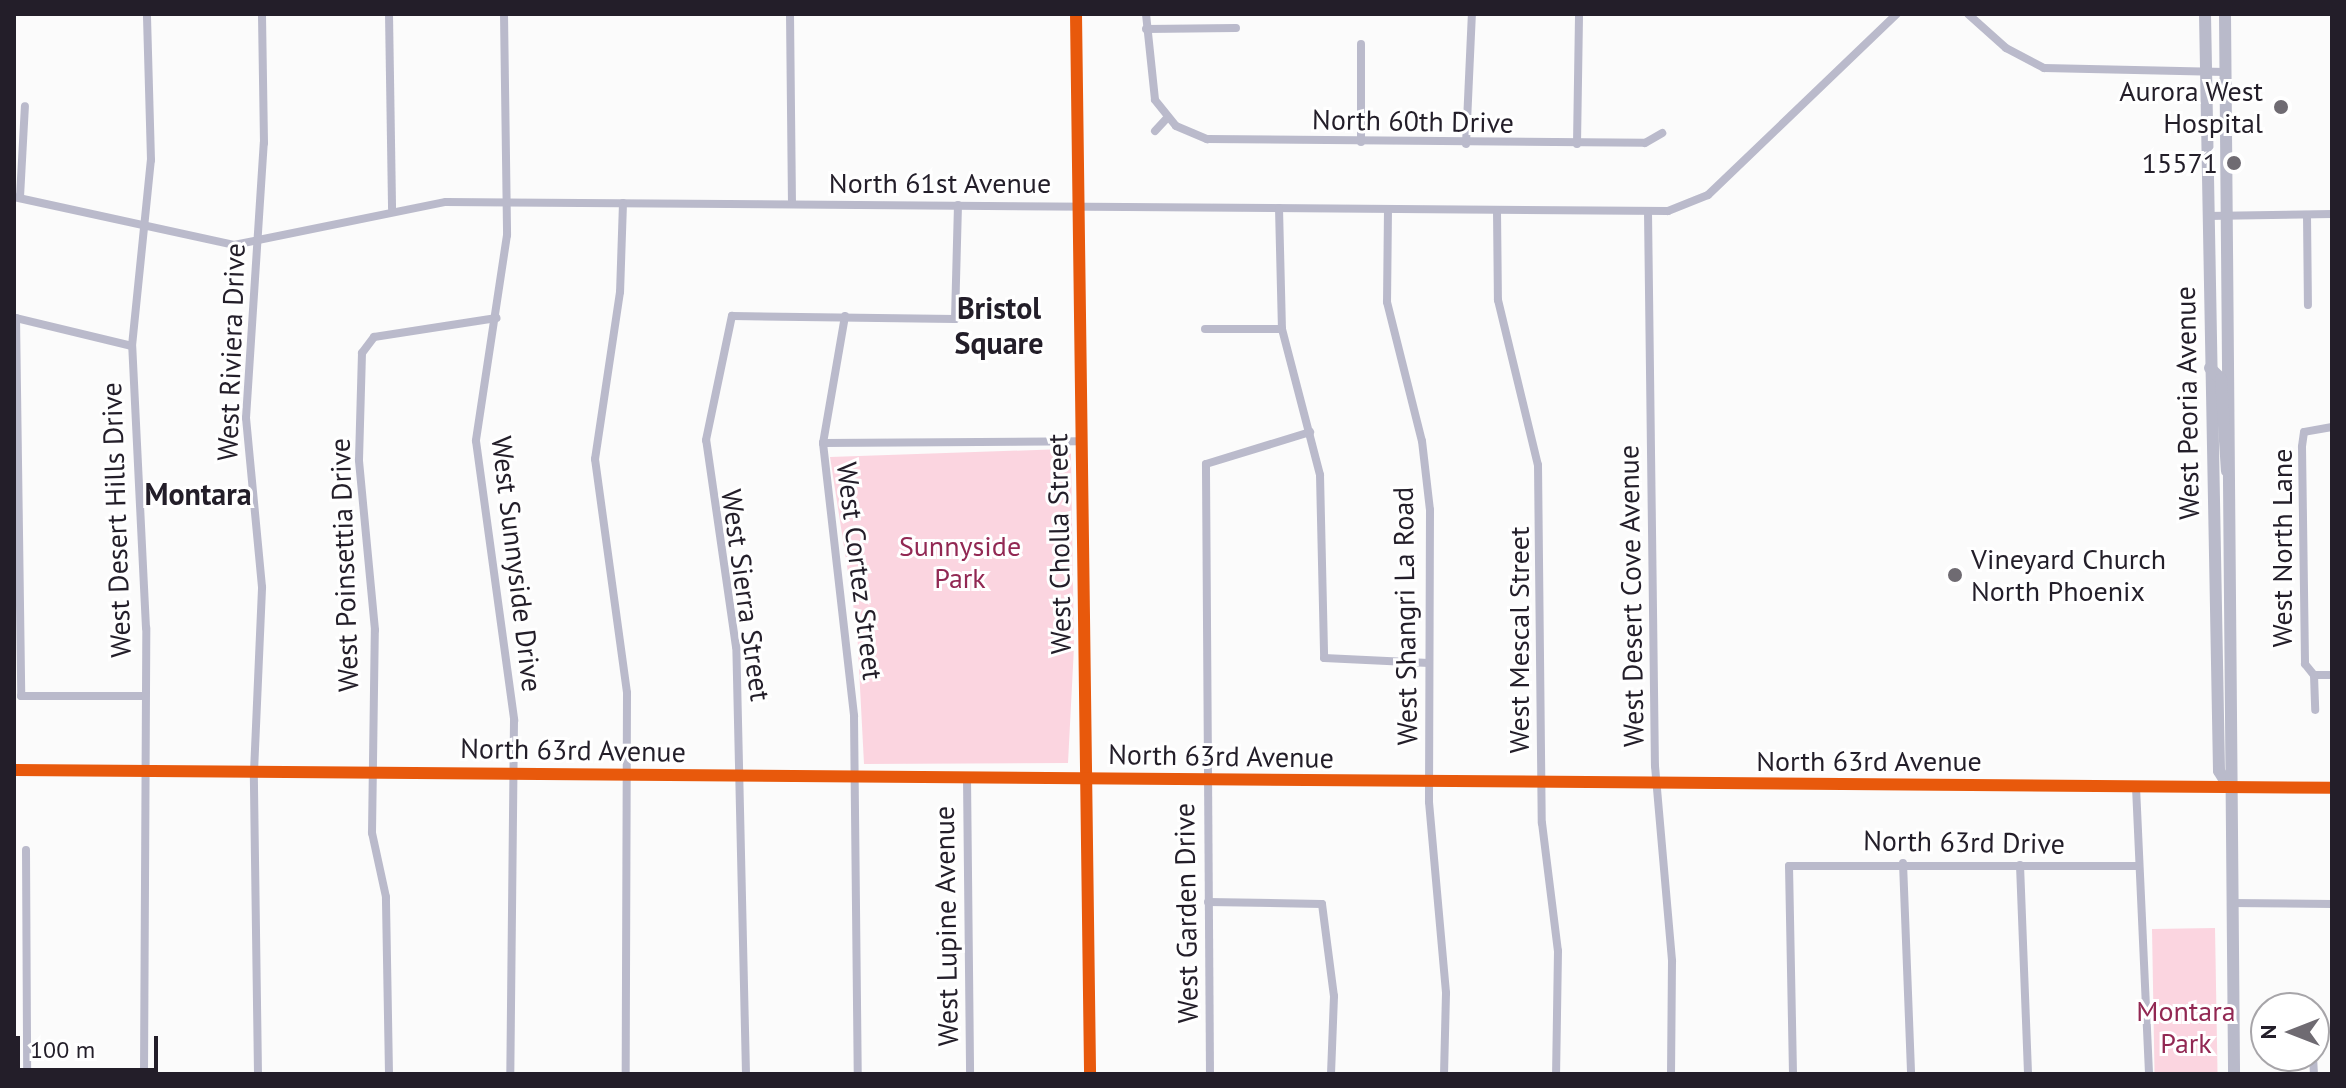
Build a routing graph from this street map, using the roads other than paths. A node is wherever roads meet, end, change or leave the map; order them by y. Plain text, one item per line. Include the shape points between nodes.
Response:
1 (147, 14) edge
2 (262, 14) edge
3 (389, 14) edge
4 (504, 14) edge
5 (790, 14) edge
6 (1076, 14) edge
7 (1146, 14) edge
8 (1472, 14) edge
9 (1579, 14) edge
10 (1897, 14) edge
11 (1968, 14) edge
12 (2205, 14) edge
13 (2225, 14) edge
14 (1236, 28) dead end
15 (1146, 29) junction
16 (1361, 44) dead end
17 (2206, 71) junction
18 (2225, 72) junction
19 (25, 106) dead end
20 (1167, 118) junction
21 (1155, 131) dead end
22 (1662, 133) dead end
23 (1361, 142) junction
24 (1466, 144) junction
25 (1577, 144) junction
26 (17, 197) edge
27 (507, 202) junction
28 (623, 203) junction
29 (792, 204) junction
30 (958, 205) junction
31 (1078, 206) junction
32 (1279, 208) junction
33 (392, 209) junction
34 (1388, 209) junction
35 (1497, 211) junction
36 (1648, 212) junction
37 (2332, 214) edge
38 (2227, 215) junction
39 (2307, 215) junction
40 (2207, 216) junction
41 (140, 226) junction
42 (255, 243) junction
43 (2308, 305) dead end
44 (845, 316) junction
45 (16, 318) edge
46 (497, 318) junction
47 (1205, 329) dead end
48 (1282, 329) junction
49 (132, 346) junction
50 (2210, 368) junction
51 (2332, 427) edge
52 (1310, 432) junction
53 (1081, 441) junction
54 (823, 443) junction
55 (2232, 486) junction
56 (1429, 663) junction
57 (2314, 675) junction
58 (2332, 675) edge
59 (142, 696) junction
60 (2315, 710) dead end
61 (14, 770) edge
62 (140, 771) junction
63 (254, 772) junction
64 (371, 773) junction
65 (513, 773) junction
66 (628, 775) junction
67 (743, 776) junction
68 (854, 777) junction
69 (967, 778) junction
70 (1087, 779) junction
71 (1207, 780) junction
72 (1429, 782) junction
73 (1542, 783) junction
74 (1656, 784) junction
75 (2136, 787) junction
76 (2229, 787) junction
77 (2332, 788) edge
78 (26, 850) dead end
79 (1903, 863) junction
80 (2020, 865) junction
81 (2139, 866) junction
82 (1208, 902) junction
83 (2231, 903) junction
84 (2332, 904) edge
85 (14, 958) edge
86 (26, 958) junction
87 (27, 1074) edge
88 (144, 1074) edge
89 (258, 1074) edge
90 (389, 1074) edge
91 (510, 1074) edge
92 (626, 1074) edge
93 (746, 1074) edge
94 (858, 1074) edge
95 (970, 1074) edge
96 (1090, 1074) edge
97 (1210, 1074) edge
98 (1331, 1074) edge
99 (1444, 1074) edge
100 (1556, 1074) edge
101 (1671, 1074) edge
102 (1793, 1074) edge
103 (1911, 1074) edge
104 (2028, 1074) edge
105 (2149, 1074) edge
106 (2234, 1074) edge

1 - 41 street, West Desert Hills Drive via 151,160
2 - 42 street, West Riviera Drive
3 - 33 street
4 - 27 street, West Sunnyside Drive
5 - 29 street
6 - 31 street, West Cholla Street
7 - 15 street
8 - 24 street
9 - 25 street
10 - 36 street, North 61st Avenue via 1708,195 1680,209
11 - 17 street via 2006,48 2044,68
12 - 17 main road, West Peoria Avenue
13 - 18 main road, West Peoria Avenue
14 - 15 street
15 - 20 street via 1149,85
16 - 23 street
17 - 18 street
17 - 40 main road, West Peoria Avenue
18 - 38 main road, West Peoria Avenue
19 - 26 street
20 - 21 street
20 - 23 street, North 60th Drive via 1187,133 1222,141
22 - 25 street, North 60th Drive via 1645,143
23 - 24 street, North 60th Drive
24 - 25 street, North 60th Drive
26 - 41 street, North 61st Avenue
27 - 28 street, North 61st Avenue
27 - 33 street, North 61st Avenue
27 - 46 street, West Sunnyside Drive
28 - 29 street, North 61st Avenue
28 - 66 street via 620,292 595,459 621,630
29 - 30 street, North 61st Avenue
30 - 31 street, North 61st Avenue
30 - 44 street via 955,319
31 - 32 street, North 61st Avenue
31 - 53 street, West Cholla Street
32 - 34 street, North 61st Avenue
32 - 48 street
33 - 42 street, North 61st Avenue
34 - 35 street, North 61st Avenue
34 - 56 street, West Shangri La Road via 1387,302 1422,441 1430,510
35 - 36 street, North 61st Avenue
35 - 73 street, West Mescal Street via 1498,300 1538,465
36 - 74 street, West Desert Cove Avenue
37 - 39 street
38 - 39 street
38 - 40 street
38 - 55 main road, West Peoria Avenue
39 - 43 street
40 - 50 main road, West Peoria Avenue
41 - 42 street, North 61st Avenue via 210,244
41 - 49 street, West Desert Hills Drive
42 - 63 street, West Riviera Drive via 246,418 262,587
44 - 54 street, West Cortez Street
44 - 67 street, West Sierra Street via 732,316 706,440 736,647
45 - 49 street
45 - 59 street via 21,696
46 - 64 street, West Poinsettia Drive via 437,322 365,342 359,460 375,630
46 - 65 street, West Sunnyside Drive via 480,385 476,441 510,676
47 - 48 street
48 - 52 street
49 - 59 street, West Desert Hills Drive via 132,438 145,557
50 - 55 main road via 2221,379 2222,456
50 - 76 main road, West Peoria Avenue via 2219,771
51 - 57 street, West North Lane via 2304,432 2305,664
52 - 56 street via 1322,500 1324,658
52 - 71 street, West Garden Drive via 1206,464
53 - 54 street
53 - 70 street, West Cholla Street
54 - 68 street, West Cortez Street via 848,615
55 - 76 main road, West Peoria Avenue via 2236,770
56 - 72 street, West Shangri La Road
57 - 58 street
57 - 60 street, West North Lane
59 - 62 street, West Desert Hills Drive
61 - 62 street, North 63rd Avenue
62 - 63 street, North 63rd Avenue
62 - 88 street, West Desert Hills Drive
63 - 64 street, North 63rd Avenue
63 - 89 street, West Riviera Drive
64 - 65 street, North 63rd Avenue
64 - 90 street, West Poinsettia Drive via 372,833 386,897
65 - 66 street, North 63rd Avenue
65 - 91 street, West Sunnyside Drive
66 - 67 street, North 63rd Avenue
66 - 92 street
67 - 68 street, North 63rd Avenue
67 - 93 street, West Sierra Street
68 - 69 street, North 63rd Avenue
68 - 94 street, West Cortez Street
69 - 70 street, North 63rd Avenue
69 - 95 street, West Lupine Avenue
70 - 71 street, North 63rd Avenue
70 - 96 street, West Cholla Street
71 - 72 street, North 63rd Avenue
71 - 82 street, West Garden Drive
72 - 73 street, North 63rd Avenue
72 - 99 street, West Shangri La Road via 1446,993
73 - 74 street, North 63rd Avenue
73 - 100 street, West Mescal Street via 1558,951
74 - 75 street, North 63rd Avenue
74 - 101 street, West Desert Cove Avenue via 1672,961
75 - 76 street, North 63rd Avenue
75 - 81 street
76 - 77 street, North 63rd Avenue
76 - 83 main road, West Peoria Avenue
78 - 86 street
79 - 80 street, North 63rd Drive
79 - 102 street, North 63rd Drive via 1789,866
79 - 103 street
80 - 81 street, North 63rd Drive
80 - 104 street
81 - 105 street
82 - 97 street, West Garden Drive
82 - 98 street via 1322,904 1334,996
83 - 84 street
83 - 106 main road, West Peoria Avenue
85 - 86 street
86 - 87 street

